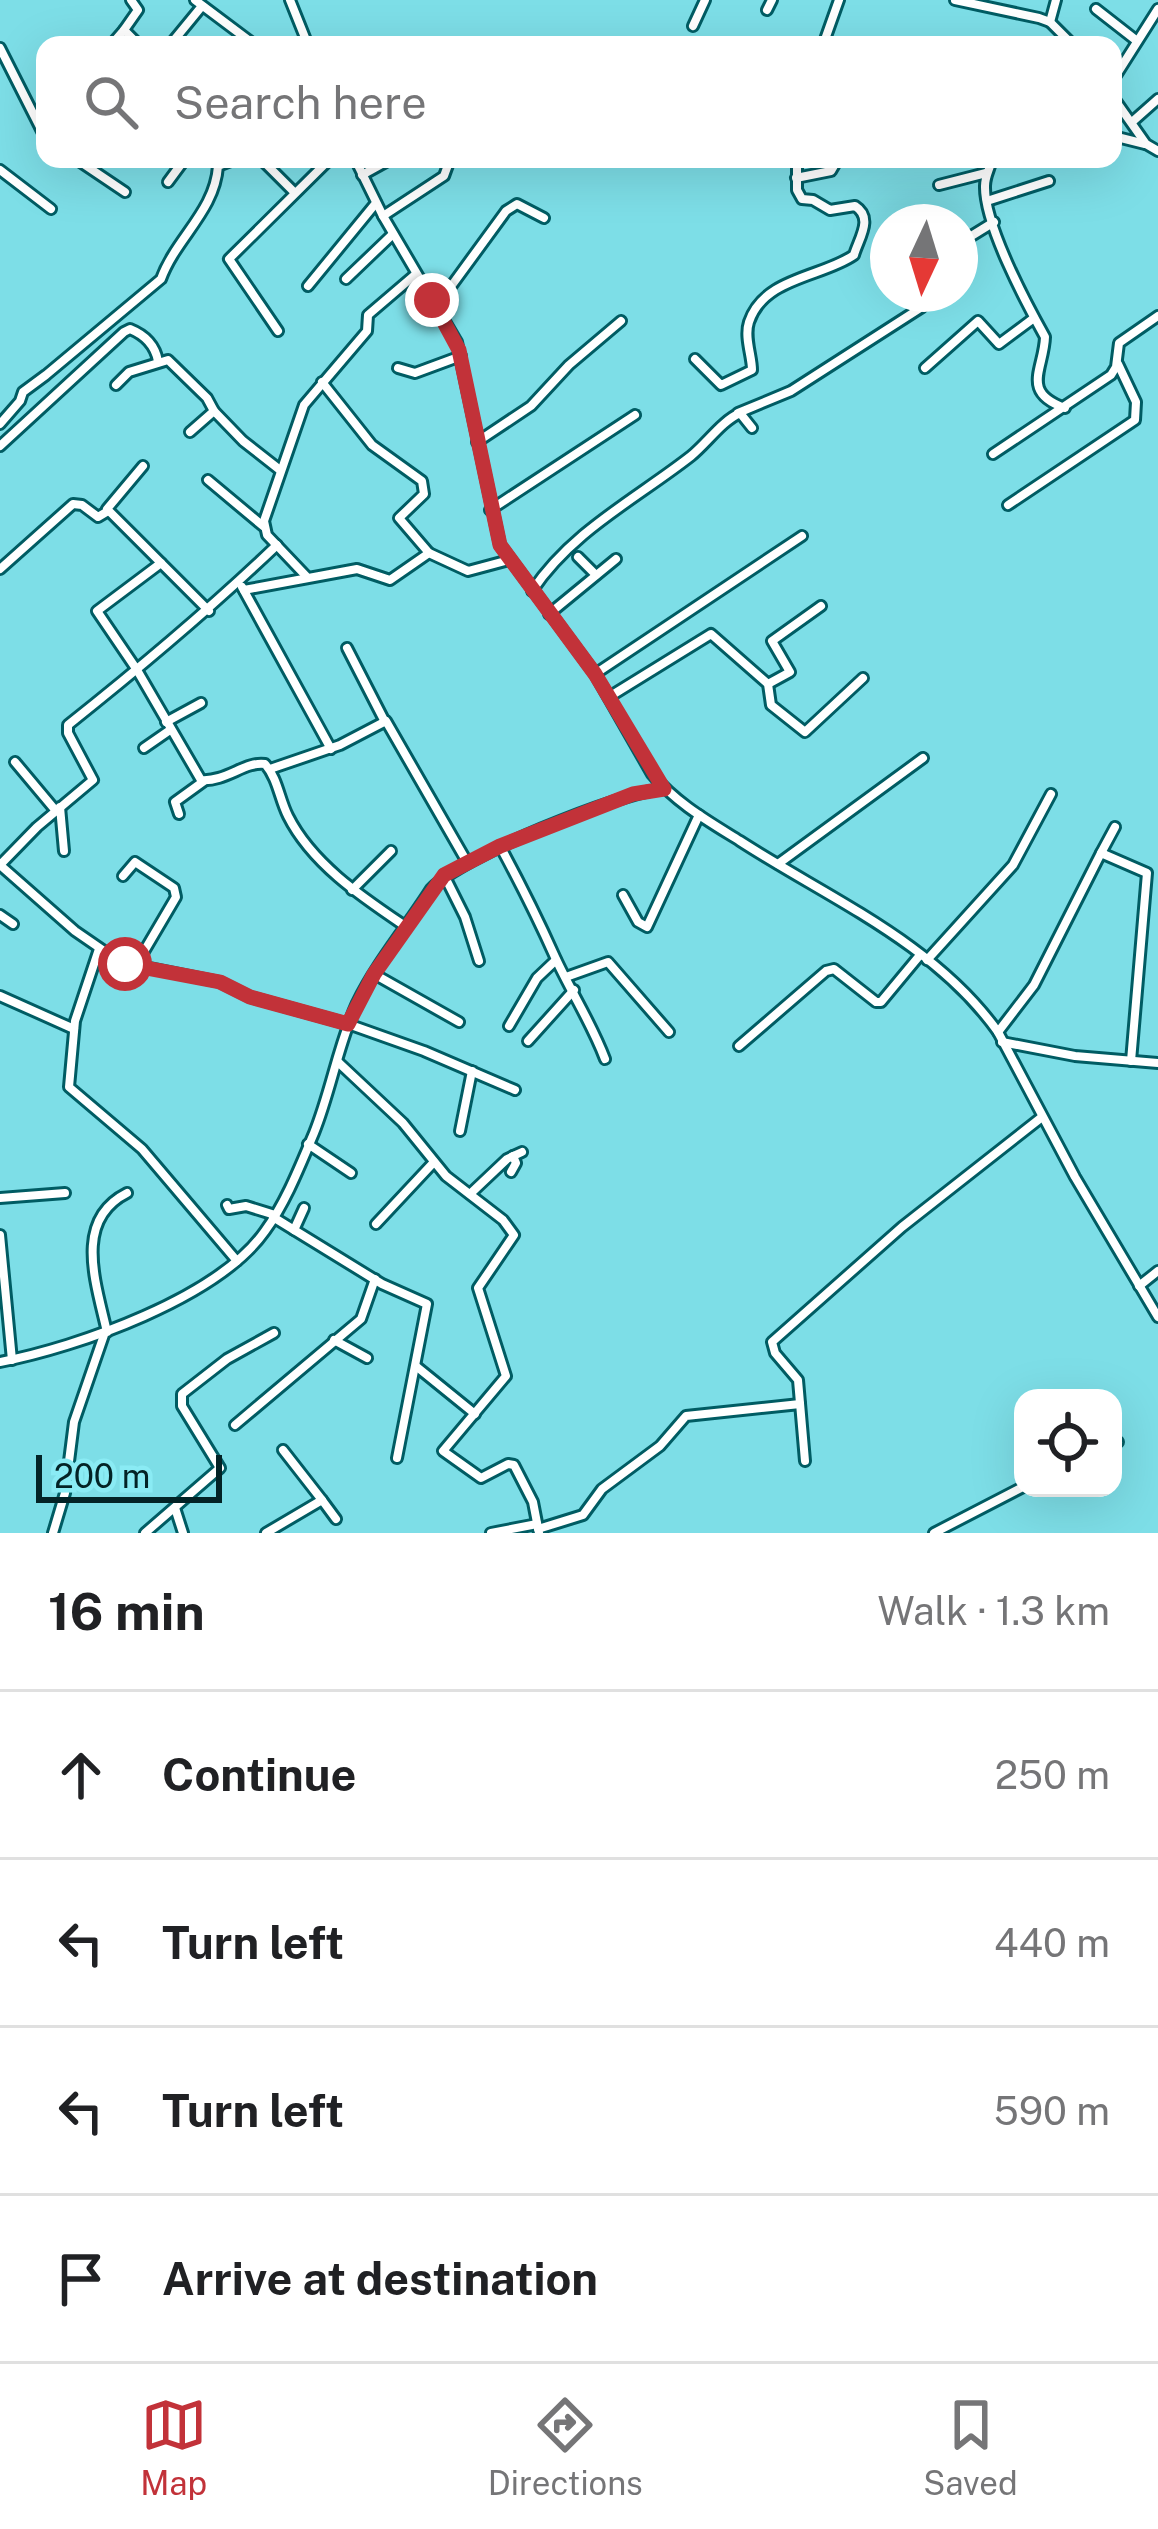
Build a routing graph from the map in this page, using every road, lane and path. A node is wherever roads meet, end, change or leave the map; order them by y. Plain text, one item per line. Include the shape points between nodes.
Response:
1 (131, 0) edge
2 (290, 0) edge
3 (705, 0) edge
4 (772, 0) edge
5 (839, 0) edge
6 (955, 0) edge
7 (1056, 0) edge
8 (198, 3) edge
9 (1096, 9) dead end
10 (1158, 9) edge
11 (767, 10) dead end
12 (1050, 22) junction
13 (693, 26) dead end
14 (124, 30) junction
15 (119, 36) edge
16 (130, 36) edge
17 (176, 36) edge
18 (243, 36) edge
19 (304, 36) edge
20 (826, 36) edge
21 (1064, 36) edge
22 (1137, 41) junction
23 (0, 48) edge
24 (1122, 65) edge
25 (1158, 99) edge
26 (1122, 109) edge
27 (36, 119) edge
28 (1132, 122) junction
29 (1122, 138) edge
30 (1146, 144) junction
31 (1158, 151) edge
32 (89, 168) edge
33 (178, 168) edge
34 (217, 168) edge
35 (270, 168) edge
36 (320, 168) edge
37 (359, 168) edge
38 (375, 168) edge
39 (447, 168) edge
40 (797, 168) edge
41 (833, 168) edge
42 (989, 168) edge
43 (0, 170) edge
44 (987, 172) junction
45 (362, 175) junction
46 (796, 178) junction
47 (1048, 181) dead end
48 (168, 182) dead end
49 (939, 185) dead end
50 (125, 192) dead end
51 (294, 192) junction
52 (987, 201) junction
53 (376, 202) junction
54 (51, 208) dead end
55 (383, 215) junction
56 (544, 218) dead end
57 (994, 222) junction
58 (978, 232) edge
59 (393, 234) junction
60 (416, 274) junction
61 (346, 279) dead end
62 (308, 286) dead end
63 (436, 307) junction
64 (914, 312) edge
65 (1158, 316) edge
66 (1034, 317) junction
67 (621, 321) dead end
68 (278, 331) dead end
69 (460, 356) junction
70 (695, 359) dead end
71 (158, 361) junction
72 (1117, 363) junction
73 (398, 368) dead end
74 (926, 368) dead end
75 (322, 382) junction
76 (116, 385) dead end
77 (1046, 399) junction
78 (1065, 408) junction
79 (214, 411) junction
80 (739, 413) junction
81 (635, 415) dead end
82 (1052, 416) junction
83 (0, 424) edge
84 (752, 428) dead end
85 (190, 432) dead end
86 (477, 442) junction
87 (0, 446) edge
88 (993, 454) dead end
89 (142, 466) dead end
90 (280, 470) junction
91 (208, 480) dead end
92 (1008, 505) dead end
93 (490, 510) junction
94 (108, 511) junction
95 (264, 527) junction
96 (802, 536) dead end
97 (278, 545) junction
98 (429, 553) junction
99 (578, 557) dead end
100 (616, 559) dead end
101 (509, 560) junction
102 (161, 563) junction
103 (0, 569) edge
104 (596, 575) junction
105 (306, 576) junction
106 (242, 586) junction
107 (532, 591) junction
108 (821, 606) dead end
109 (208, 611) junction
110 (549, 614) junction
111 (347, 648) dead end
112 (137, 670) junction
113 (595, 674) junction
114 (863, 678) dead end
115 (768, 684) junction
116 (609, 697) junction
117 (201, 703) dead end
118 (384, 721) junction
119 (168, 726) junction
120 (144, 748) dead end
121 (331, 749) junction
122 (923, 758) dead end
123 (15, 762) dead end
124 (270, 769) junction
125 (205, 781) junction
126 (664, 789) junction
127 (1051, 794) dead end
128 (58, 809) junction
129 (178, 814) dead end
130 (699, 815) junction
131 (1114, 827) dead end
132 (500, 846) junction
133 (64, 850) dead end
134 (391, 850) dead end
135 (1101, 854) junction
136 (467, 862) junction
137 (1, 864) edge
138 (778, 864) junction
139 (444, 875) junction
140 (123, 876) dead end
141 (1146, 882) junction
142 (1158, 883) edge
143 (352, 890) junction
144 (622, 895) dead end
145 (0, 915) edge
146 (14, 924) dead end
147 (404, 926) junction
148 (99, 949) junction
149 (924, 957) junction
150 (556, 960) junction
151 (479, 961) dead end
152 (136, 965) junction
153 (374, 974) junction
154 (566, 977) junction
155 (574, 990) junction
156 (0, 996) edge
157 (459, 1022) dead end
158 (348, 1024) junction
159 (509, 1026) dead end
160 (74, 1029) junction
161 (668, 1032) dead end
162 (999, 1037) junction
163 (528, 1041) dead end
164 (739, 1046) dead end
165 (605, 1058) dead end
166 (1131, 1061) junction
167 (338, 1062) junction
168 (1158, 1063) edge
169 (472, 1071) junction
170 (515, 1090) dead end
171 (1042, 1117) junction
172 (460, 1131) dead end
173 (308, 1144) junction
174 (434, 1162) junction
175 (511, 1172) dead end
176 (352, 1173) dead end
177 (65, 1192) dead end
178 (128, 1193) dead end
179 (470, 1193) junction
180 (0, 1198) edge
181 (227, 1205) dead end
182 (304, 1208) dead end
183 (274, 1216) junction
184 (376, 1224) dead end
185 (294, 1229) junction
186 (0, 1235) edge
187 (1, 1245) edge
188 (237, 1261) junction
189 (1158, 1271) edge
190 (375, 1279) junction
191 (1139, 1286) junction
192 (1158, 1317) edge
193 (106, 1333) junction
194 (274, 1333) dead end
195 (334, 1340) junction
196 (367, 1358) dead end
197 (12, 1360) junction
198 (0, 1362) edge
199 (417, 1366) junction
200 (800, 1404) junction
201 (475, 1414) junction
202 (235, 1425) dead end
203 (283, 1450) dead end
204 (398, 1458) dead end
205 (806, 1461) dead end
206 (1014, 1492) edge
207 (322, 1500) junction
208 (176, 1508) junction
209 (336, 1519) dead end
210 (538, 1528) edge
211 (53, 1533) edge
212 (145, 1533) edge
213 (183, 1533) edge
214 (266, 1533) edge
215 (491, 1533) edge
216 (934, 1533) edge

1 - 14 street via 138,10
2 - 19 street
3 - 13 street
4 - 11 street
5 - 20 street
6 - 12 street
7 - 12 street
8 - 17 street
8 - 18 street
9 - 22 street
10 - 22 street
12 - 21 street
14 - 15 street
14 - 16 street
22 - 24 street
23 - 27 street
25 - 28 street
26 - 28 street
28 - 30 street
29 - 30 street
30 - 31 street
32 - 50 street
33 - 48 street
34 - 83 street via 209,200 161,279 33,382
35 - 51 street
36 - 51 street
37 - 45 street
38 - 45 street
39 - 55 street
40 - 46 street
41 - 46 street
42 - 44 street
43 - 54 street
44 - 49 street
44 - 52 street
45 - 53 street
46 - 70 street via 802,199 830,210 861,208 866,221 854,255 789,281 751,317 752,370 721,385
47 - 52 street
51 - 68 street via 229,259
52 - 57 street
53 - 55 street
53 - 62 street
55 - 59 street
56 - 63 street via 518,204 506,211
57 - 58 street
57 - 66 street
59 - 60 street
59 - 61 street
60 - 63 street
60 - 75 street via 368,314 368,332
63 - 69 street
64 - 80 street via 791,391
65 - 72 street via 1119,343
66 - 74 street via 999,344 978,321
66 - 77 street via 1045,338 1035,374
67 - 86 street via 531,406
69 - 73 street via 415,373
69 - 86 street
71 - 76 street
71 - 79 street via 178,366
71 - 87 street via 142,334 124,332
72 - 78 street
72 - 92 street via 1136,420
75 - 90 street via 304,405
75 - 98 street via 372,445 422,481 424,494 399,518
77 - 78 street
77 - 82 street
78 - 82 street
79 - 85 street
79 - 90 street
80 - 84 street
80 - 107 street via 567,549
81 - 93 street
82 - 88 street
86 - 93 street
89 - 94 street
90 - 95 street
91 - 95 street
93 - 101 street
94 - 102 street
94 - 103 street via 98,517 73,504
95 - 97 street
96 - 113 street
97 - 105 street
97 - 106 street
98 - 101 street via 468,571
98 - 105 street via 390,580 358,569
99 - 104 street
100 - 104 street
101 - 107 street
102 - 109 street
102 - 112 street via 97,611
104 - 110 street
105 - 106 street
106 - 109 street
106 - 121 street
107 - 110 street
108 - 115 street via 772,641 790,672
109 - 112 street
110 - 113 street
111 - 118 street
112 - 119 street
112 - 128 street via 68,725 93,778
113 - 116 street
114 - 115 street via 805,732 771,705
115 - 116 street via 711,634
116 - 126 street
117 - 119 street
118 - 121 street
118 - 136 street
119 - 120 street
119 - 125 street
121 - 124 street
122 - 138 street
123 - 128 street
124 - 125 street via 259,762
124 - 143 street via 288,816
125 - 129 street via 176,802
126 - 130 street
126 - 132 street
127 - 149 street via 1012,866
128 - 133 street
128 - 137 street
130 - 138 street
130 - 144 street via 647,927
131 - 135 street
132 - 136 street
132 - 150 street
134 - 143 street
135 - 141 street via 1144,870
135 - 162 street
136 - 139 street
137 - 148 street
138 - 149 street
139 - 147 street
139 - 151 street
140 - 152 street via 135,862 176,897
141 - 142 street
141 - 166 street
143 - 147 street
145 - 146 street
147 - 153 street
148 - 152 street
148 - 160 street
149 - 162 street
149 - 164 street via 881,1002 826,971
150 - 154 street
150 - 159 street
152 - 158 street via 220,982
153 - 157 street
153 - 158 street
154 - 155 street
154 - 161 street via 610,963
155 - 163 street
155 - 165 street
156 - 160 street
158 - 167 street
158 - 169 street
160 - 188 street via 69,1087 142,1149
162 - 166 street
162 - 171 street
166 - 168 street
167 - 173 street
167 - 174 street
169 - 170 street
169 - 172 street
171 - 191 street
171 - 200 street via 773,1340 796,1375
173 - 176 street
173 - 183 street
174 - 179 street
174 - 184 street
175 - 179 street via 518,1154
177 - 180 street
178 - 193 street via 104,1207 93,1230
179 - 201 street via 514,1235 478,1288 506,1376
181 - 183 street
182 - 185 street
183 - 185 street
183 - 188 street
185 - 190 street
186 - 187 street
187 - 197 street
188 - 193 street
189 - 191 street
190 - 195 street via 365,1312
190 - 199 street via 427,1304
191 - 192 street
193 - 197 street
193 - 211 street via 74,1422
194 - 208 street via 182,1394 220,1468
195 - 196 street
195 - 202 street
197 - 198 street
199 - 201 street
199 - 204 street
200 - 205 street
200 - 210 street via 686,1416 583,1515
201 - 210 street via 443,1451 481,1478 514,1465
203 - 207 street
206 - 216 street
207 - 209 street
207 - 214 street
208 - 212 street
208 - 213 street
210 - 215 street

